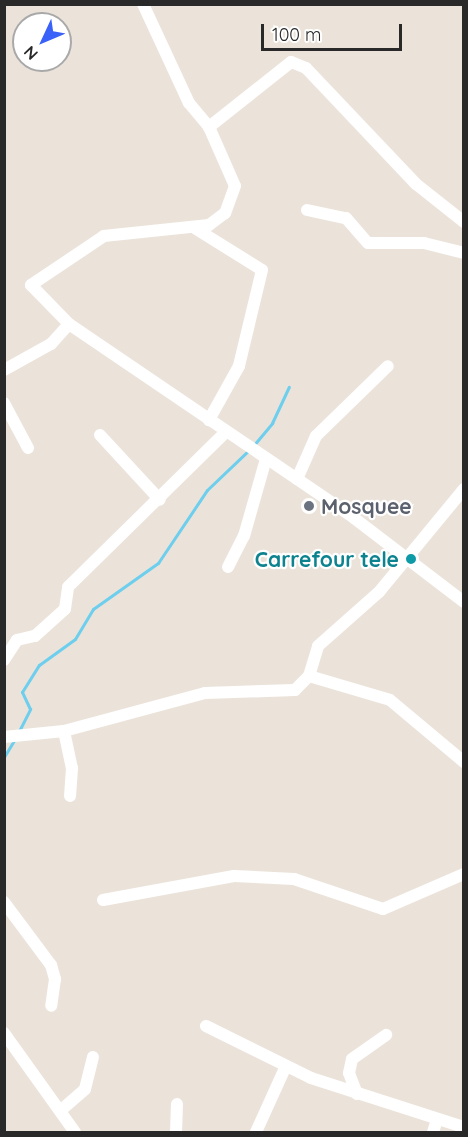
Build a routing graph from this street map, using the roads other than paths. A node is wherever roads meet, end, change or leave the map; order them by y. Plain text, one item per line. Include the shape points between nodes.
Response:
1 (143, 4) edge
2 (209, 127) junction
3 (307, 210) dead end
4 (464, 222) edge
5 (193, 228) junction
6 (464, 253) edge
7 (69, 324) junction
8 (388, 366) dead end
9 (4, 370) edge
10 (4, 403) edge
11 (209, 420) junction
12 (226, 432) junction
13 (100, 435) dead end
14 (28, 448) dead end
15 (263, 456) junction
16 (297, 479) junction
17 (464, 489) edge
18 (160, 500) junction
19 (410, 557) junction
20 (228, 567) dead end
21 (464, 602) edge
22 (4, 660) edge
23 (309, 676) junction
24 (64, 731) junction
25 (15, 737) edge
26 (464, 762) edge
27 (70, 796) dead end
28 (464, 874) edge
29 (103, 900) dead end
30 (4, 902) edge
31 (51, 1006) dead end
32 (206, 1026) dead end
33 (4, 1033) edge
34 (386, 1035) dead end
35 (93, 1057) dead end
36 (285, 1068) junction
37 (357, 1095) junction
38 (177, 1104) dead end
39 (60, 1111) junction
40 (437, 1120) junction
41 (464, 1127) edge
42 (75, 1132) edge
43 (176, 1132) edge
44 (256, 1132) edge
45 (433, 1132) edge

1 - 2 street via 189,103
2 - 4 street via 291,62 299,63 416,184
2 - 5 street via 235,186 233,202 209,225
3 - 6 street via 346,218 368,243 424,243
5 - 7 street via 104,236 34,280 33,291
5 - 11 street via 262,270 239,366
7 - 9 street via 51,344
7 - 11 street
8 - 16 street via 316,436
10 - 14 street
11 - 12 street
12 - 15 street
12 - 18 street
13 - 18 street
15 - 16 street
15 - 20 street via 244,536
16 - 19 street
17 - 19 street
18 - 22 street via 68,587 65,609 35,636 17,640
19 - 21 street
19 - 23 street via 380,592 318,646
23 - 24 street via 295,690 205,693
23 - 26 street via 390,700
24 - 25 street
24 - 27 street
28 - 29 street via 383,909 294,879 234,876
30 - 31 street via 51,965 55,980
32 - 36 street
33 - 39 street
34 - 37 street via 352,1059 349,1073
35 - 39 street via 86,1089
36 - 37 street
36 - 44 street
37 - 40 street
38 - 43 street
39 - 42 street
40 - 41 street
40 - 45 street

